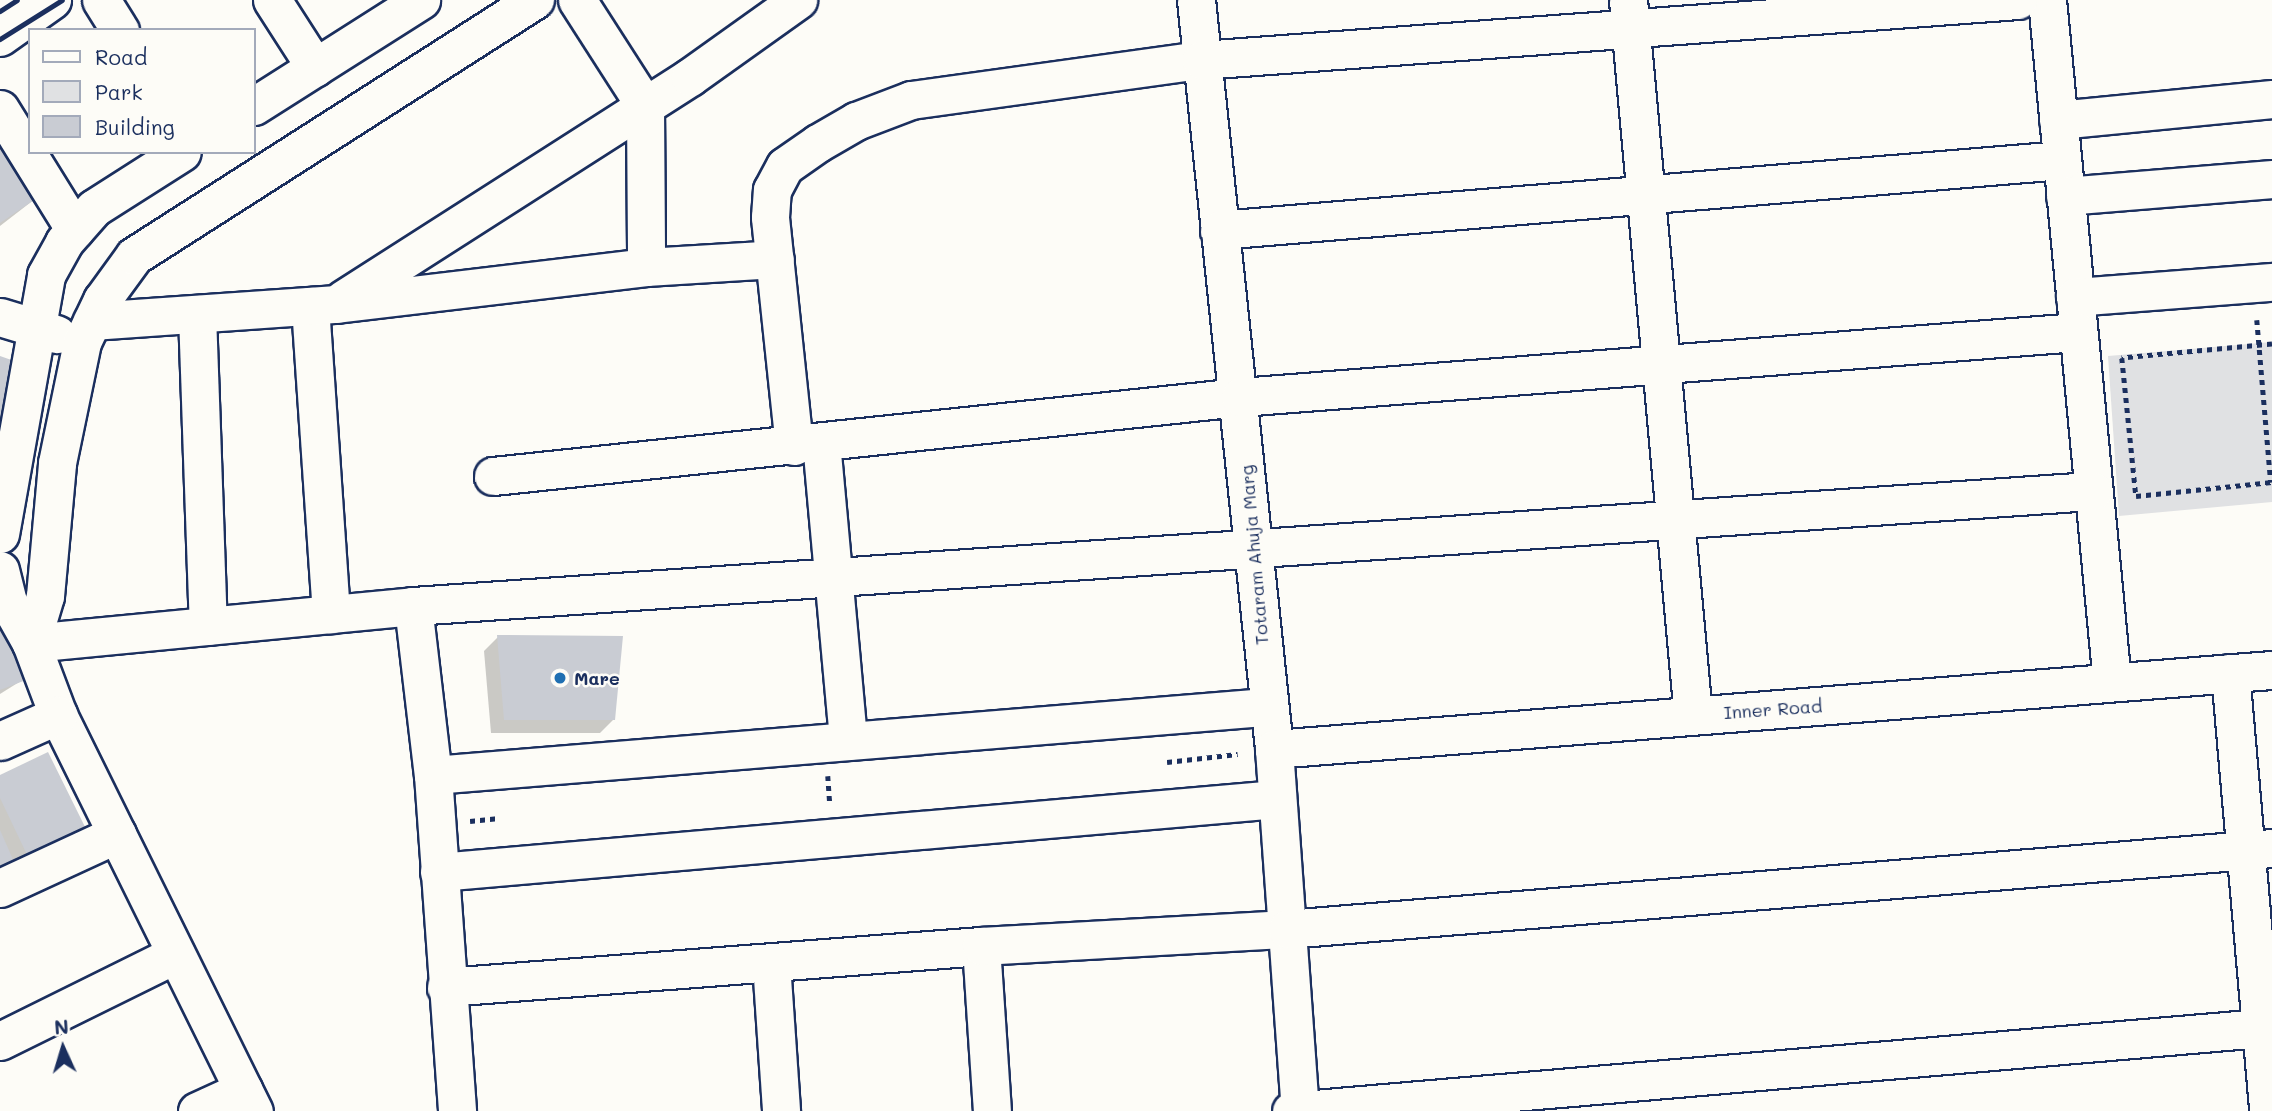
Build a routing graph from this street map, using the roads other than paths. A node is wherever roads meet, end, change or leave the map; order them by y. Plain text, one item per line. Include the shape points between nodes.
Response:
1 (52, 0) edge
2 (101, 0) edge
3 (272, 0) edge
4 (421, 0) edge
5 (535, 0) edge
6 (577, 0) edge
7 (798, 0) edge
8 (1196, 0) edge
9 (2018, 0) edge
10 (2047, 0) edge
11 (1630, 15) edge
12 (119, 28) edge
13 (0, 37) edge
14 (1201, 60) junction
15 (315, 67) junction
16 (2272, 99) edge
17 (256, 105) edge
18 (645, 106) junction
19 (0, 109) edge
20 (2058, 120) junction
21 (178, 154) edge
22 (2062, 160) junction
23 (2272, 179) edge
24 (1646, 194) junction
25 (2065, 196) junction
26 (75, 230) junction
27 (1219, 230) junction
28 (775, 259) junction
29 (646, 267) junction
30 (2272, 282) edge
31 (323, 305) junction
32 (197, 314) junction
33 (2076, 315) junction
34 (17, 322) edge
35 (87, 331) junction
36 (1660, 364) junction
37 (1240, 397) junction
38 (808, 444) junction
39 (492, 476) dead end
40 (2093, 491) junction
41 (1674, 520) junction
42 (0, 534) edge
43 (1254, 548) junction
44 (0, 570) edge
45 (833, 577) junction
46 (413, 606) junction
47 (331, 614) junction
48 (208, 626) junction
49 (31, 643) junction
50 (2272, 670) edge
51 (2230, 673) junction
52 (2112, 682) junction
53 (1266, 707) junction
54 (58, 715) junction
55 (1693, 715) junction
56 (0, 741) edge
57 (848, 741) junction
58 (1273, 749) junction
59 (433, 775) junction
60 (1278, 799) junction
61 (117, 834) junction
62 (2257, 849) edge
63 (439, 872) junction
64 (0, 888) edge
65 (1287, 929) junction
66 (981, 946) junction
67 (176, 954) junction
68 (771, 963) junction
69 (446, 987) junction
70 (2267, 1028) edge
71 (0, 1041) edge
72 (248, 1100) edge
73 (197, 1111) edge
74 (457, 1111) edge
75 (781, 1111) edge
76 (992, 1111) edge
77 (1291, 1111) edge
78 (1300, 1111) edge
79 (2268, 1111) edge

1 - 13 main road
2 - 12 street
3 - 15 street
4 - 15 street
5 - 35 street via 134,256
6 - 18 street
7 - 18 street
8 - 14 street, Totaram Ahuja Marg
9 - 11 street
10 - 20 street
11 - 14 street
11 - 24 street
14 - 27 street, Totaram Ahuja Marg
14 - 28 street via 911,100 856,121 785,166 772,190
15 - 17 street
16 - 20 street
18 - 29 street
18 - 31 street
19 - 26 street
20 - 22 street
21 - 26 street via 94,208
22 - 24 street
22 - 25 street
23 - 25 street
24 - 27 street
24 - 36 street
25 - 33 street
26 - 34 street
27 - 37 street, Totaram Ahuja Marg
28 - 29 street
28 - 38 street
29 - 31 street
30 - 33 street
31 - 32 street
31 - 47 street
32 - 35 street
32 - 48 street
33 - 36 street
33 - 40 street
34 - 35 street
34 - 42 street
35 - 49 street via 57,463 45,596
36 - 37 street
36 - 41 street
37 - 38 street
37 - 43 street, Totaram Ahuja Marg
38 - 39 street
38 - 45 street
40 - 41 street
40 - 52 street
41 - 43 street
41 - 55 street
43 - 45 street
43 - 53 street, Totaram Ahuja Marg
44 - 49 street via 8,602
45 - 46 street
45 - 57 street
46 - 47 street
46 - 59 street
47 - 48 street
48 - 49 street
49 - 54 street
50 - 51 street, Inner Road
51 - 52 street, Inner Road
51 - 62 street
52 - 55 street, Inner Road
53 - 57 street
53 - 58 street, Totaram Ahuja Marg
54 - 56 street
54 - 61 street
55 - 58 street, Inner Road
57 - 59 street
58 - 60 street, Totaram Ahuja Marg
59 - 63 street
60 - 63 street
60 - 65 street, Totaram Ahuja Marg
61 - 64 street
61 - 67 street
62 - 65 street
62 - 70 street
63 - 69 street
65 - 66 street
65 - 78 street, Totaram Ahuja Marg
66 - 68 street
66 - 76 street
67 - 71 street
67 - 72 street
68 - 69 street
68 - 75 street
69 - 74 street
70 - 78 street
70 - 79 street
72 - 73 street
77 - 78 street

